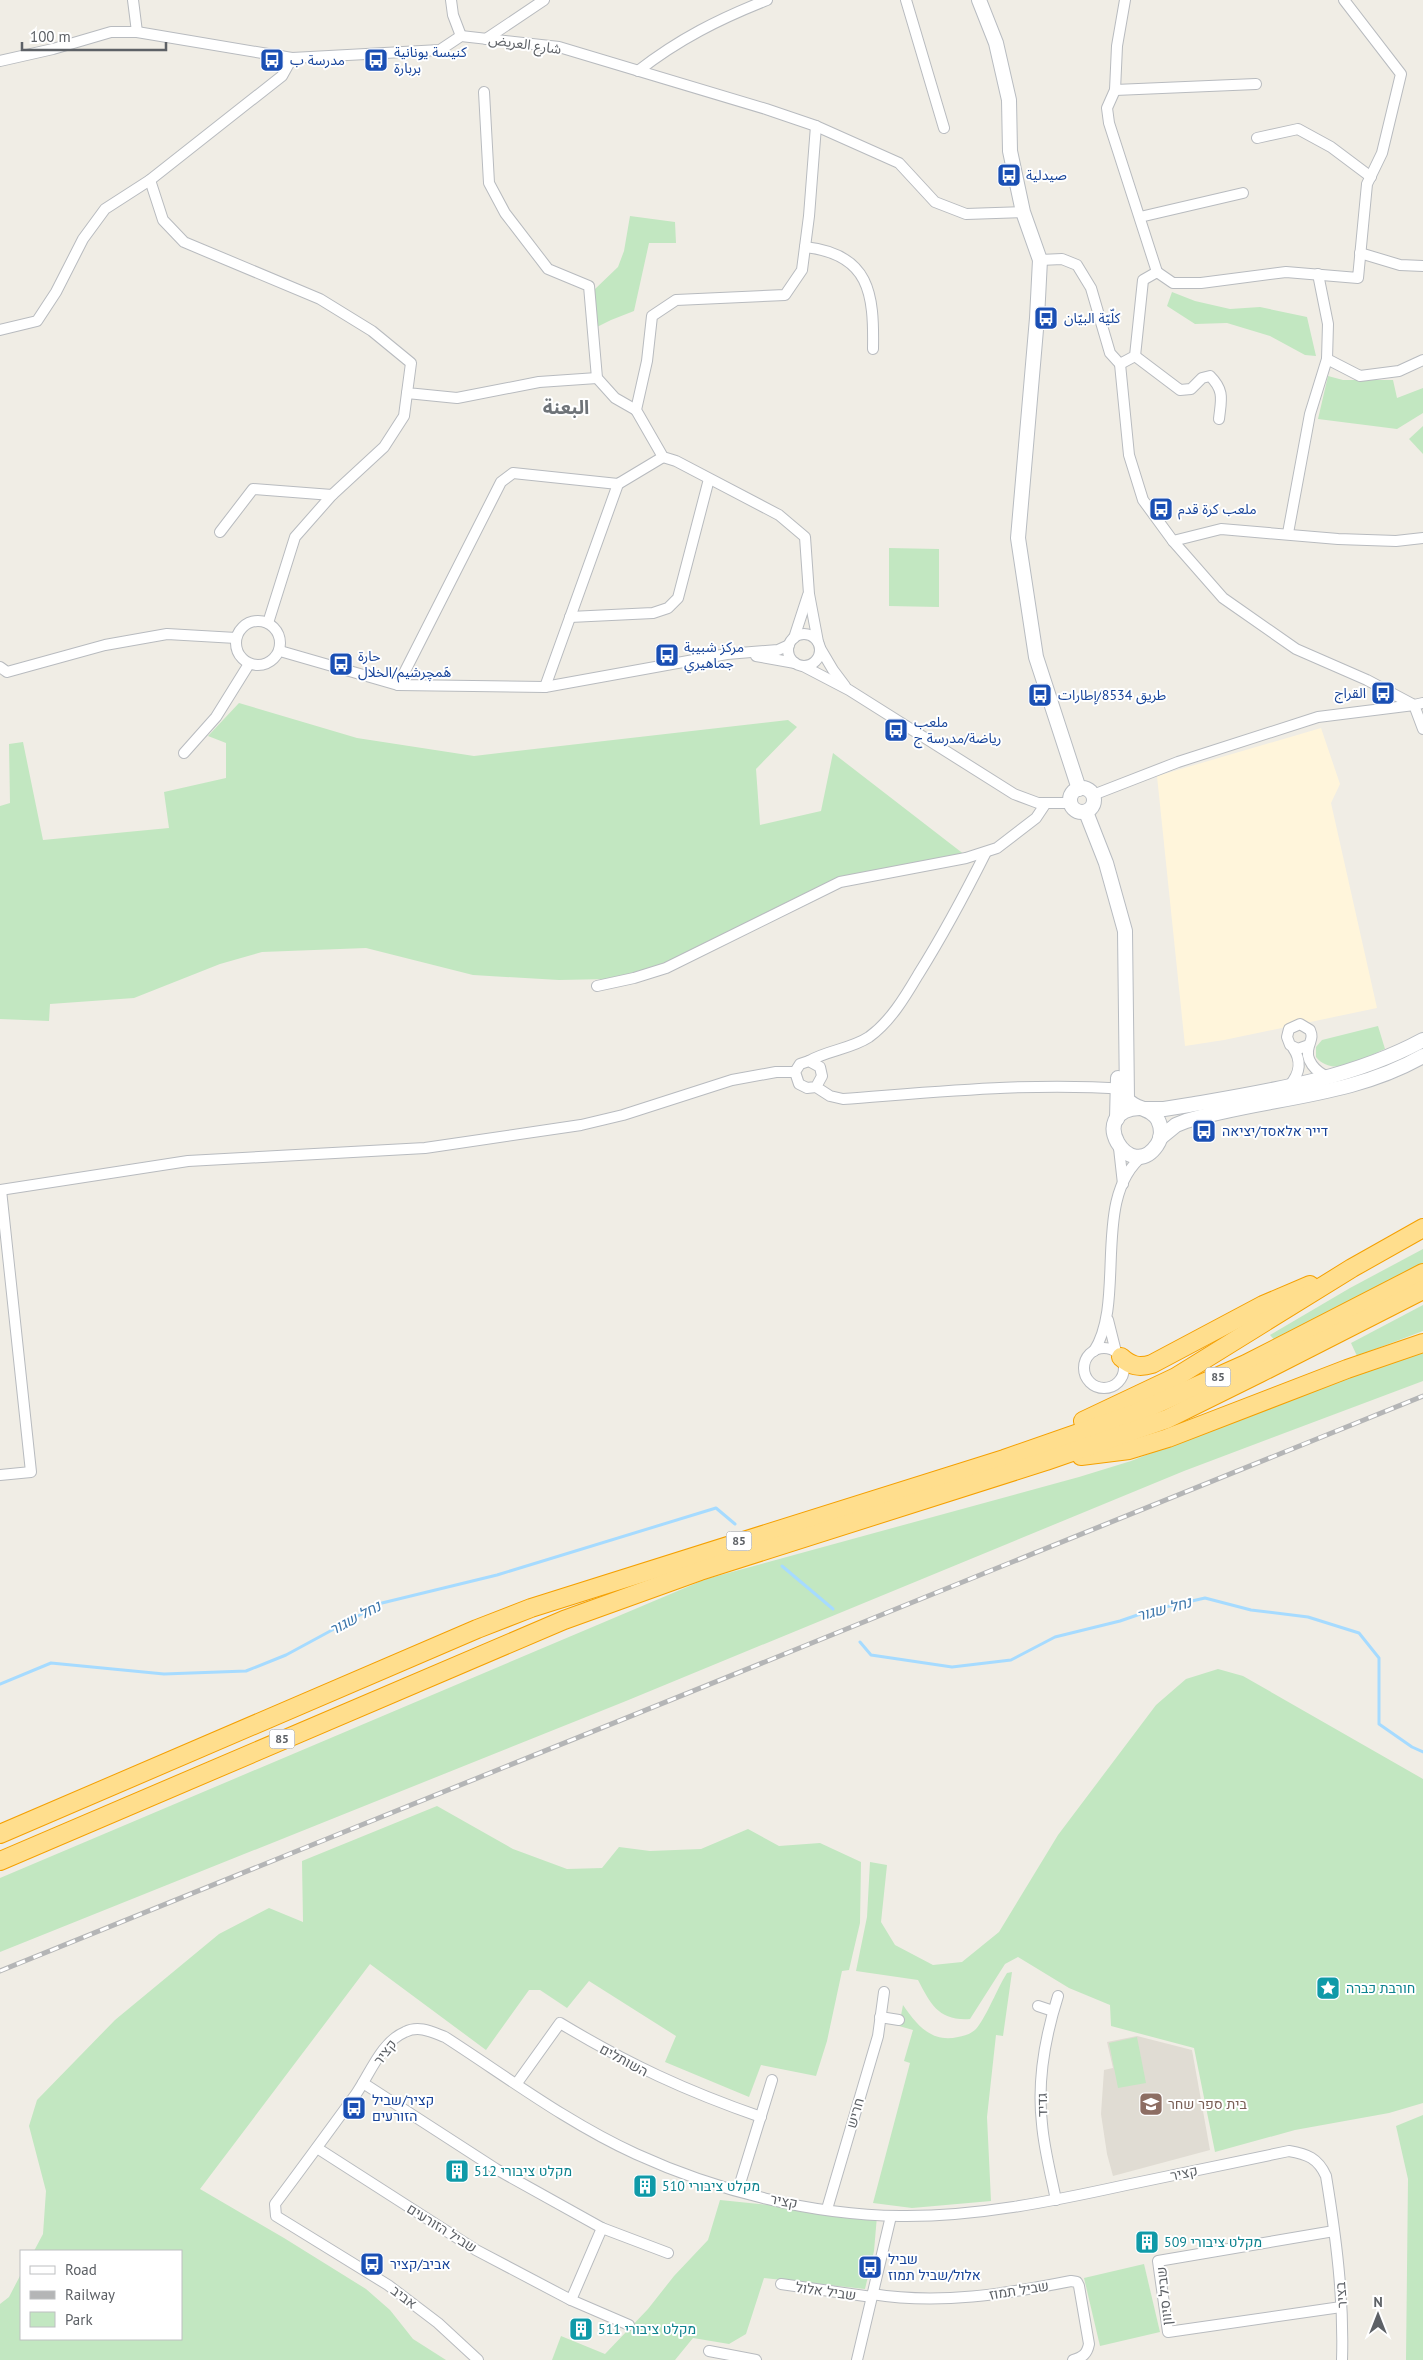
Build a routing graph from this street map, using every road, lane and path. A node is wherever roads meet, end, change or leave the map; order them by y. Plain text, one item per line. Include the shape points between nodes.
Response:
1 (133, 0) edge
2 (450, 0) edge
3 (544, 0) edge
4 (767, 0) edge
5 (906, 0) edge
6 (979, 0) edge
7 (1125, 0) edge
8 (1344, 0) edge
9 (137, 32) junction
10 (461, 36) junction
11 (486, 39) junction
12 (292, 58) junction
13 (0, 61) edge
14 (638, 71) junction
15 (1256, 84) dead end
16 (1115, 90) junction
17 (484, 92) dead end
18 (816, 126) junction
19 (944, 128) dead end
20 (1257, 138) dead end
21 (1371, 177) junction
22 (150, 180) junction
23 (1243, 193) dead end
24 (1023, 212) junction
25 (1140, 217) junction
26 (805, 247) junction
27 (1360, 253) junction
28 (1040, 260) junction
29 (1423, 266) edge
30 (1157, 272) junction
31 (1318, 274) junction
32 (0, 330) edge
33 (873, 349) dead end
34 (1135, 356) junction
35 (1327, 359) junction
36 (1423, 360) edge
37 (1120, 364) junction
38 (597, 378) junction
39 (407, 393) junction
40 (636, 410) junction
41 (1219, 419) dead end
42 (663, 457) junction
43 (709, 479) junction
44 (618, 484) junction
45 (332, 495) junction
46 (220, 532) dead end
47 (1288, 533) junction
48 (1423, 538) edge
49 (1173, 541) junction
50 (808, 594) junction
51 (570, 617) junction
52 (268, 623) junction
53 (236, 638) junction
54 (791, 641) junction
55 (819, 645) junction
56 (280, 651) junction
57 (727, 654) junction
58 (249, 664) junction
59 (799, 665) junction
60 (0, 667) edge
61 (398, 685) junction
62 (545, 687) junction
63 (849, 690) junction
64 (1419, 704) edge
65 (1423, 729) edge
66 (184, 753) dead end
67 (1079, 789) junction
68 (1093, 795) junction
69 (1046, 803) junction
70 (1070, 803) junction
71 (1086, 812) junction
72 (986, 852) junction
73 (597, 986) dead end
74 (1423, 1040) edge
75 (1309, 1045) junction
76 (1293, 1048) junction
77 (1423, 1056) edge
78 (809, 1061) junction
79 (795, 1072) junction
80 (1328, 1077) junction
81 (1290, 1085) junction
82 (816, 1087) junction
83 (1122, 1089) junction
84 (1142, 1109) junction
85 (1117, 1119) junction
86 (1160, 1138) junction
87 (1119, 1148) junction
88 (1145, 1154) junction
89 (1123, 1185) junction
90 (1, 1190) edge
91 (1423, 1228) edge
92 (1352, 1268) junction
93 (1423, 1273) edge
94 (1423, 1290) edge
95 (1106, 1312) junction
96 (1423, 1343) edge
97 (1094, 1351) junction
98 (1118, 1354) junction
99 (1004, 1459) junction
100 (1046, 1461) junction
101 (0, 1475) edge
102 (0, 1834) edge
103 (0, 1861) edge
104 (884, 1992) dead end
105 (1058, 1996) dead end
106 (1038, 2006) dead end
107 (1054, 2011) junction
108 (880, 2016) junction
109 (899, 2020) dead end
110 (772, 2080) dead end
111 (363, 2083) junction
112 (517, 2083) junction
113 (761, 2117) junction
114 (317, 2148) junction
115 (738, 2190) junction
116 (1056, 2200) junction
117 (827, 2209) junction
118 (274, 2212) joint
119 (891, 2216) junction
120 (602, 2228) junction
121 (1334, 2231) junction
122 (668, 2253) dead end
123 (780, 2284) dead end
124 (872, 2296) junction
125 (571, 2300) junction
126 (1341, 2307) junction
127 (629, 2325) dead end
128 (709, 2351) dead end
129 (478, 2360) edge
130 (756, 2360) edge
131 (857, 2360) edge
132 (1073, 2360) edge
133 (1342, 2360) edge

1 - 9 street
2 - 10 street
3 - 11 street
4 - 14 street via 721,18 668,48
5 - 19 street
6 - 24 main road via 996,43 1009,100 1010,151
7 - 16 street via 1117,46
8 - 21 street via 1401,74 1382,153
9 - 12 street
9 - 13 street via 111,32
10 - 11 street, شارع العريض
10 - 12 street via 440,50
11 - 14 street, شارع العريض via 559,47
12 - 22 street via 282,76
14 - 18 street, شارع العريض
15 - 16 street
16 - 25 street via 1107,108 1109,123
17 - 38 street via 489,183 504,213 548,268 589,286
18 - 24 street, شارع العريض via 899,163 935,202 966,214
18 - 26 street
20 - 21 street via 1298,129 1331,147
21 - 27 street via 1367,184
22 - 32 street via 105,209 83,239 37,321
22 - 39 street via 163,220 184,242 320,299 372,332 411,363
23 - 25 street
24 - 28 main road
25 - 30 street
26 - 33 street via 835,252 862,276 871,293
26 - 40 street via 802,270 785,295 676,300 652,316 647,361
27 - 29 street via 1400,265
27 - 31 street via 1358,278
28 - 37 street via 1062,260 1077,265 1091,288 1110,353
28 - 67 main road via 1018,538 1036,657
30 - 31 street via 1173,283 1202,283 1286,272
30 - 34 street via 1144,280
31 - 35 street via 1328,324
34 - 37 street
34 - 41 street via 1180,390 1192,390 1202,378 1210,376 1219,385
35 - 36 street via 1360,376 1399,371
35 - 47 street via 1310,414
37 - 49 street via 1129,455 1143,500
38 - 39 street via 539,382 457,398
38 - 40 street via 615,398
39 - 45 street via 404,416 384,447
40 - 42 street
42 - 43 street
42 - 44 street
43 - 50 street via 779,515 805,537
43 - 51 street via 683,586 678,598 668,608 653,613
44 - 51 street
44 - 61 street via 513,474 501,482
45 - 46 street via 253,489
45 - 52 street via 295,536
47 - 48 street via 1338,539 1396,541
47 - 49 street via 1221,529
49 - 64 street via 1223,598 1296,649
50 - 54 street
50 - 55 street
51 - 62 street
52 - 53 street via 248,623
52 - 56 street via 278,632
53 - 58 street via 238,654
53 - 60 street via 167,634 105,645 7,672
54 - 55 street via 807,634
54 - 57 street via 778,650
54 - 59 street via 790,657
55 - 59 street via 816,661
55 - 63 street
56 - 58 street via 270,662 256,666
56 - 61 street
57 - 59 street via 765,657
57 - 62 street
58 - 66 street via 216,717
59 - 63 street
61 - 62 street
63 - 69 street via 1014,794
64 - 65 street
64 - 68 street via 1318,716 1178,762
67 - 68 main road via 1086,788
67 - 70 main road via 1073,792
68 - 71 main road via 1094,805
69 - 70 street
69 - 72 street via 1036,818 997,848
70 - 71 main road via 1075,810
71 - 83 main road via 1106,864 1125,931
72 - 73 street via 840,882 666,968
72 - 78 street via 949,925 894,1011 868,1037
74 - 80 main road via 1384,1059
75 - 76 street via 1302,1049
75 - 76 street via 1312,1038 1310,1030 1296,1024 1287,1033
75 - 80 street via 1311,1065 1319,1074
76 - 81 street via 1299,1069
77 - 86 main road via 1356,1085 1186,1121
78 - 79 street via 800,1064
78 - 82 street via 822,1071
79 - 82 street via 799,1084 807,1088
79 - 90 street via 732,1080 581,1125 426,1148 188,1161
80 - 81 main road
81 - 84 main road via 1189,1105
82 - 83 street via 830,1096 843,1099 977,1089
83 - 84 main road via 1127,1099
83 - 85 main road
84 - 85 main road via 1128,1110
84 - 86 main road via 1159,1122
85 - 87 main road via 1114,1133
86 - 88 main road via 1155,1148
87 - 88 main road via 1133,1155
87 - 89 street
88 - 89 street
89 - 95 street via 1114,1219
90 - 101 street via 31,1472
91 - 92 highway
92 - 98 highway via 1277,1298 1152,1364 1132,1366
92 - 99 highway via 1176,1377
93 - 99 highway, 85 via 1197,1387 1136,1413
94 - 100 highway, 85 via 1166,1418
95 - 97 street via 1100,1341
95 - 98 street
96 - 100 highway via 1129,1450
97 - 98 street via 1103,1348
97 - 98 street via 1087,1359 1084,1371 1090,1382 1101,1388 1114,1386 1123,1376
99 - 102 highway, 85 via 513,1615
100 - 103 highway, 85 via 757,1553 564,1620
104 - 108 street, חריש
105 - 107 street, גדיד
106 - 107 street
107 - 116 street, גדיד via 1046,2042 1041,2097 1042,2123
108 - 109 street
108 - 117 street, חריש via 878,2036
110 - 113 street
111 - 112 street, קציר via 388,2045 402,2033 414,2029 445,2037
111 - 114 street, קציר
111 - 120 street via 496,2168
112 - 113 street, השותלים via 560,2022 654,2076
112 - 115 street, קציר via 636,2154
113 - 115 street
114 - 118 street, קציר via 275,2204
114 - 125 street, שביל הזורעים via 476,2250
115 - 117 street, קציר
116 - 119 street, קציר via 973,2212
116 - 121 street, קציר via 1289,2151 1311,2157 1322,2165
117 - 119 street, קציר
118 - 129 street, אביב via 388,2285 438,2323
119 - 124 street, שביל אלול
120 - 122 street
120 - 125 street
121 - 126 street, בציר
121 - 126 street, שביל סיוון via 1158,2261 1168,2332
123 - 124 street, שביל אלול
124 - 131 street, שביל אלול
124 - 132 street, שביל תמוז via 943,2298 1010,2293 1077,2282 1088,2344 1087,2352
125 - 127 street, שביל הזורעים
126 - 133 street, בציר
128 - 130 street

